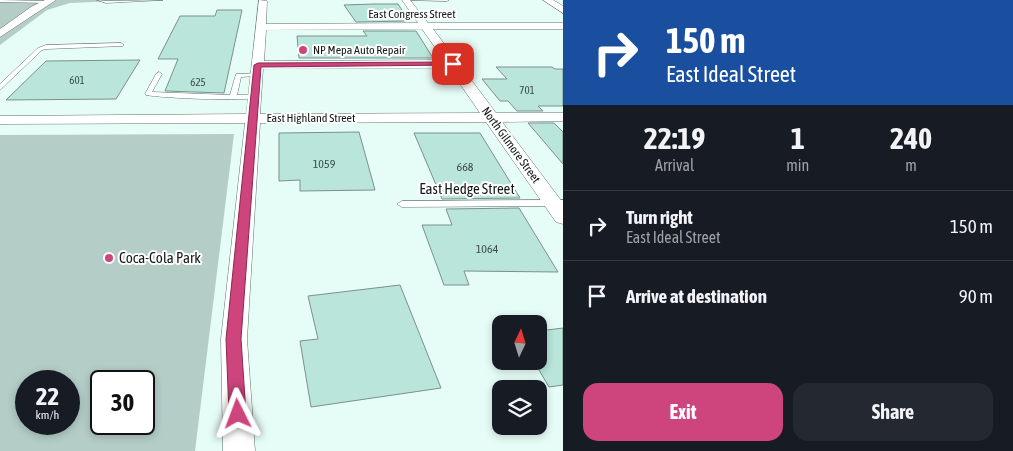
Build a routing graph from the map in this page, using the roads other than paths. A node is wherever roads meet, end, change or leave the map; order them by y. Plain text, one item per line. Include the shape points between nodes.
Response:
1 (99, 0) edge
2 (161, 0) edge
3 (406, 0) edge
4 (447, 0) edge
5 (548, 0) edge
6 (49, 1) edge
7 (263, 1) dead end
8 (0, 2) edge
9 (563, 10) edge
10 (563, 26) edge
11 (261, 27) junction
12 (426, 27) junction
13 (0, 34) edge
14 (121, 44) dead end
15 (453, 64) junction
16 (257, 69) junction
17 (159, 74) dead end
18 (0, 88) edge
19 (233, 96) junction
20 (254, 108) junction
21 (491, 117) junction
22 (563, 117) edge
23 (0, 120) edge
24 (558, 203) edge
25 (402, 204) dead end
26 (563, 217) edge
27 (239, 451) edge

1 - 2 lane
3 - 4 lane
3 - 12 street, North Gilmore Street
5 - 9 street
6 - 8 lane
6 - 13 street
7 - 11 street
10 - 12 street, East Congress Street
11 - 12 street, East Congress Street
11 - 16 street
12 - 15 street, North Gilmore Street
14 - 18 lane via 46,46
15 - 16 street
15 - 21 street, North Gilmore Street
16 - 19 lane via 238,75
16 - 20 street
17 - 19 lane via 148,94
19 - 20 lane
20 - 21 street, East Highland Street
20 - 23 street, East Highland Street
20 - 27 street via 234,339
21 - 22 street, East Highland Street
21 - 24 street, North Gilmore Street
24 - 25 lane, East Hedge Street
24 - 26 street, North Gilmore Street

